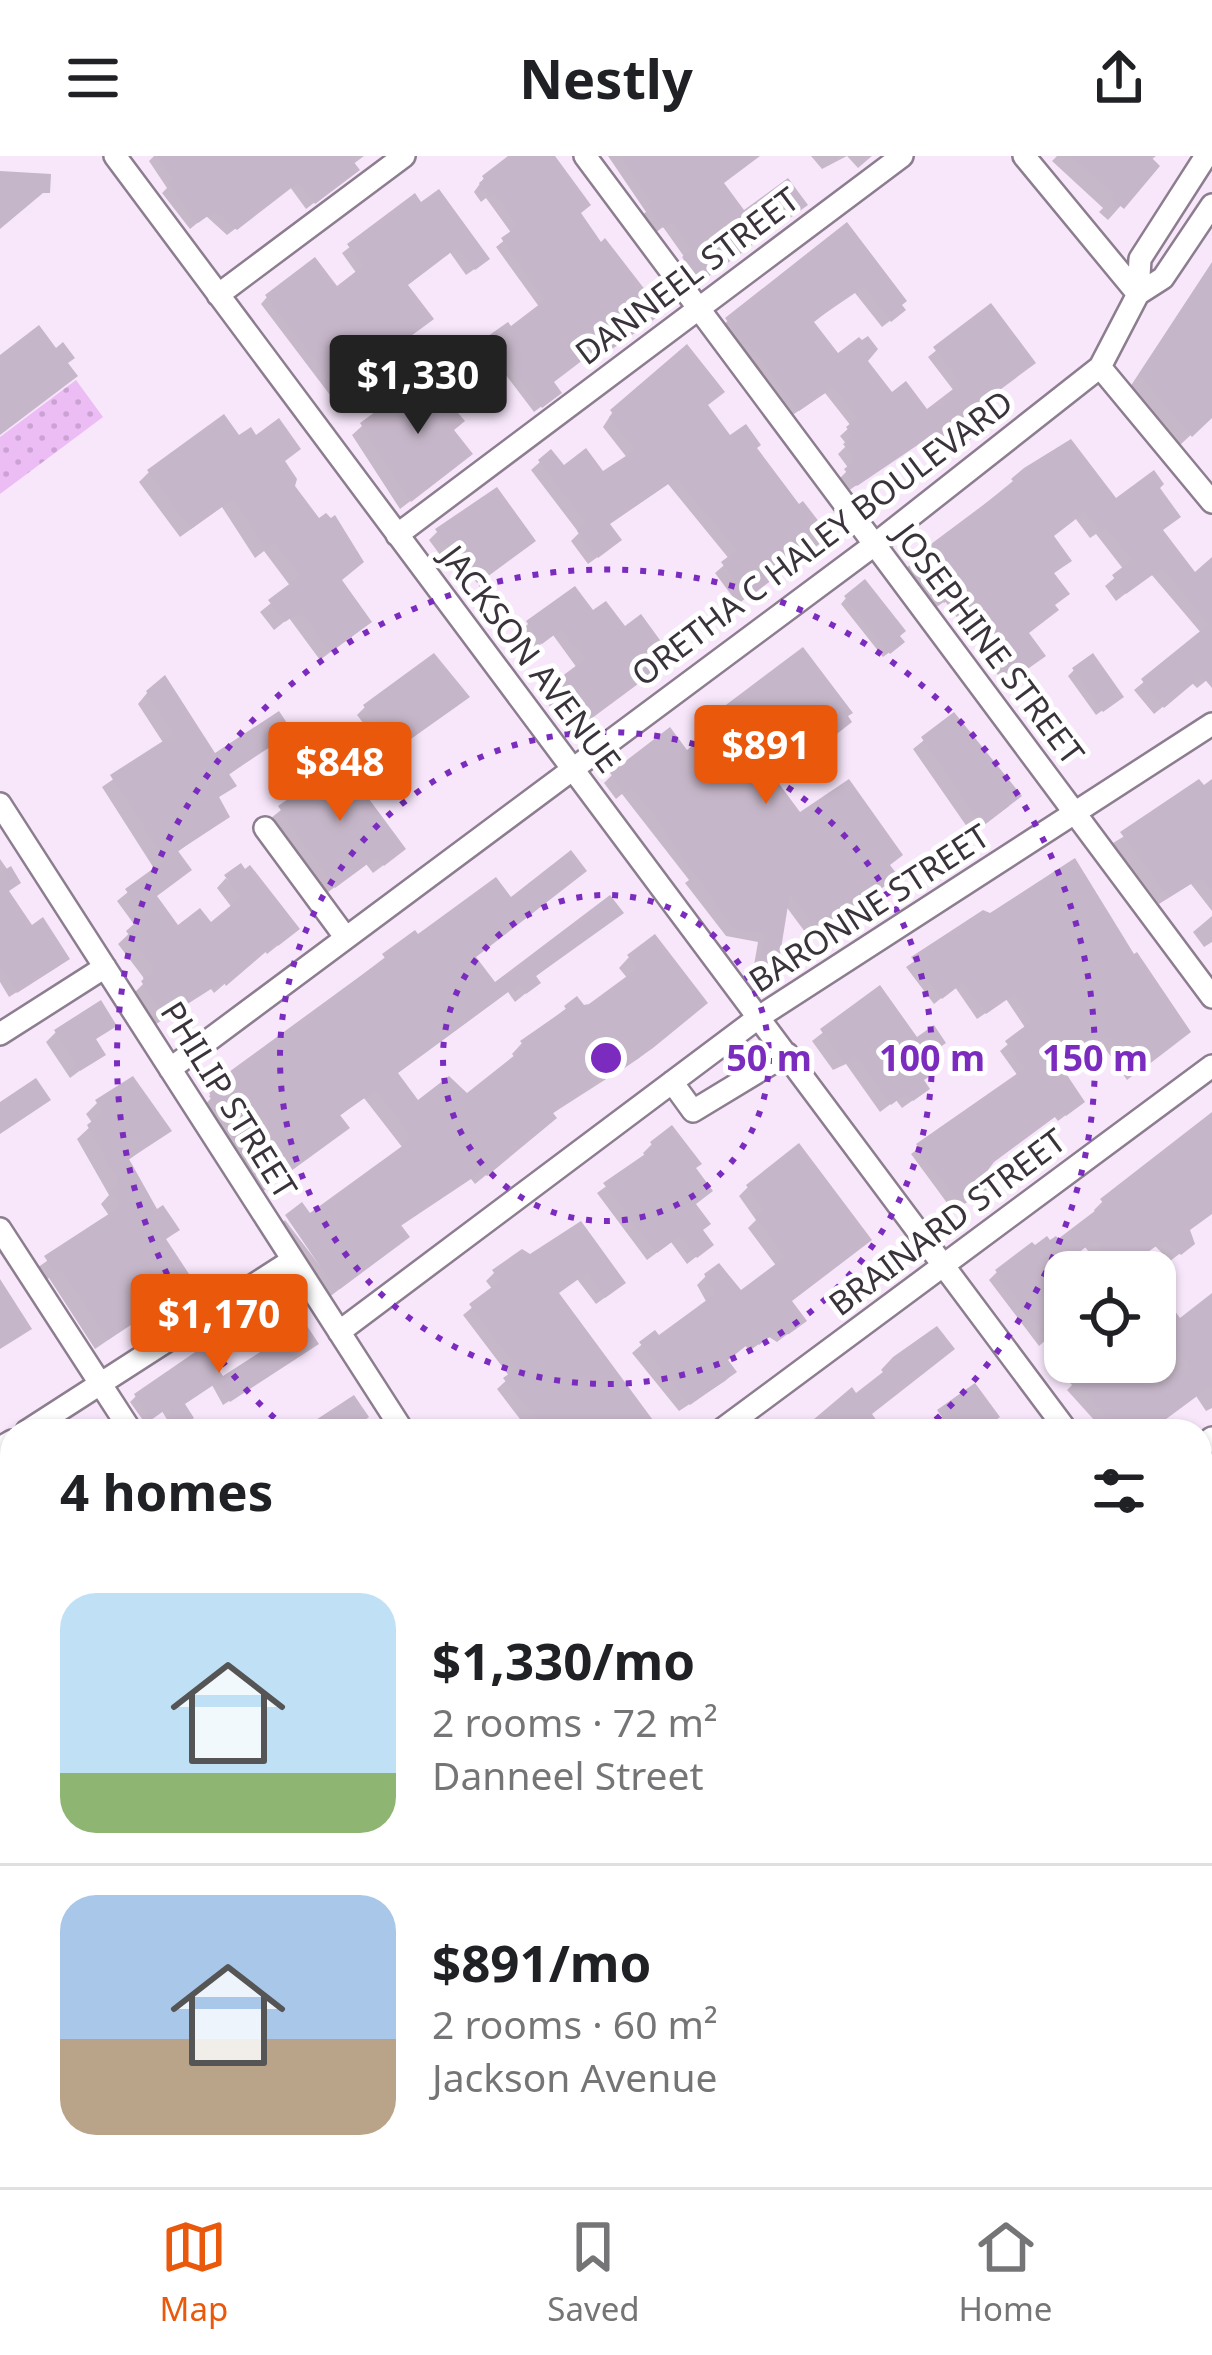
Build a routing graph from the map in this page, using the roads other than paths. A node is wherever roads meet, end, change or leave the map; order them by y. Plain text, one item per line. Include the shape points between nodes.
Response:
1 (116, 156) edge
2 (404, 156) edge
3 (585, 156) edge
4 (902, 156) edge
5 (1024, 156) edge
6 (1206, 156) edge
7 (1212, 206) edge
8 (1138, 294) junction
9 (218, 295) junction
10 (698, 309) junction
11 (1100, 367) junction
12 (1212, 502) edge
13 (397, 535) junction
14 (874, 545) junction
15 (1212, 724) edge
16 (570, 767) junction
17 (0, 804) edge
18 (1075, 814) junction
19 (265, 829) dead end
20 (346, 938) junction
21 (105, 967) junction
22 (1212, 997) edge
23 (759, 1017) junction
24 (0, 1034) edge
25 (713, 1051) junction
26 (787, 1054) junction
27 (1212, 1066) edge
28 (170, 1069) junction
29 (672, 1082) junction
30 (738, 1084) junction
31 (0, 1229) edge
32 (291, 1261) junction
33 (945, 1265) junction
34 (339, 1332) junction
35 (100, 1384) junction
36 (46, 1419) edge
37 (123, 1419) edge
38 (395, 1419) edge
39 (736, 1419) edge
40 (1058, 1419) edge

1 - 9 street, JACKSON AVENUE
2 - 9 street
3 - 10 street, JOSEPHINE STREET
4 - 10 street, DANNEEL STREET
5 - 8 street
6 - 8 street, ORETHA C HALEY BOULEVARD via 1140,259
7 - 8 street, ORETHA C HALEY BOULEVARD via 1163,278
8 - 11 street, ORETHA C HALEY BOULEVARD
9 - 13 street, JACKSON AVENUE
10 - 13 street, DANNEEL STREET
10 - 14 street, JOSEPHINE STREET
11 - 12 street
11 - 14 street, ORETHA C HALEY BOULEVARD
13 - 16 street, JACKSON AVENUE
14 - 16 street, ORETHA C HALEY BOULEVARD
14 - 18 street, JOSEPHINE STREET
15 - 18 street, BARONNE STREET
16 - 20 street, ORETHA C HALEY BOULEVARD
16 - 23 street, JACKSON AVENUE
17 - 21 street, PHILIP STREET
18 - 22 street, JOSEPHINE STREET
18 - 23 street, BARONNE STREET
19 - 20 street
20 - 28 street, ORETHA C HALEY BOULEVARD
21 - 24 street
21 - 28 street, PHILIP STREET
23 - 25 street, BARONNE STREET
23 - 26 street, JACKSON AVENUE
25 - 29 street, BARONNE STREET
25 - 30 street
26 - 30 street
26 - 33 street, JACKSON AVENUE
27 - 33 street, BRAINARD STREET
28 - 32 street, PHILIP STREET
29 - 30 street via 693,1111
29 - 34 street, BARONNE STREET
31 - 35 street
32 - 34 street, PHILIP STREET
32 - 35 street
33 - 39 street, BRAINARD STREET
33 - 40 street, JACKSON AVENUE
34 - 38 street, PHILIP STREET
35 - 36 street
35 - 37 street

